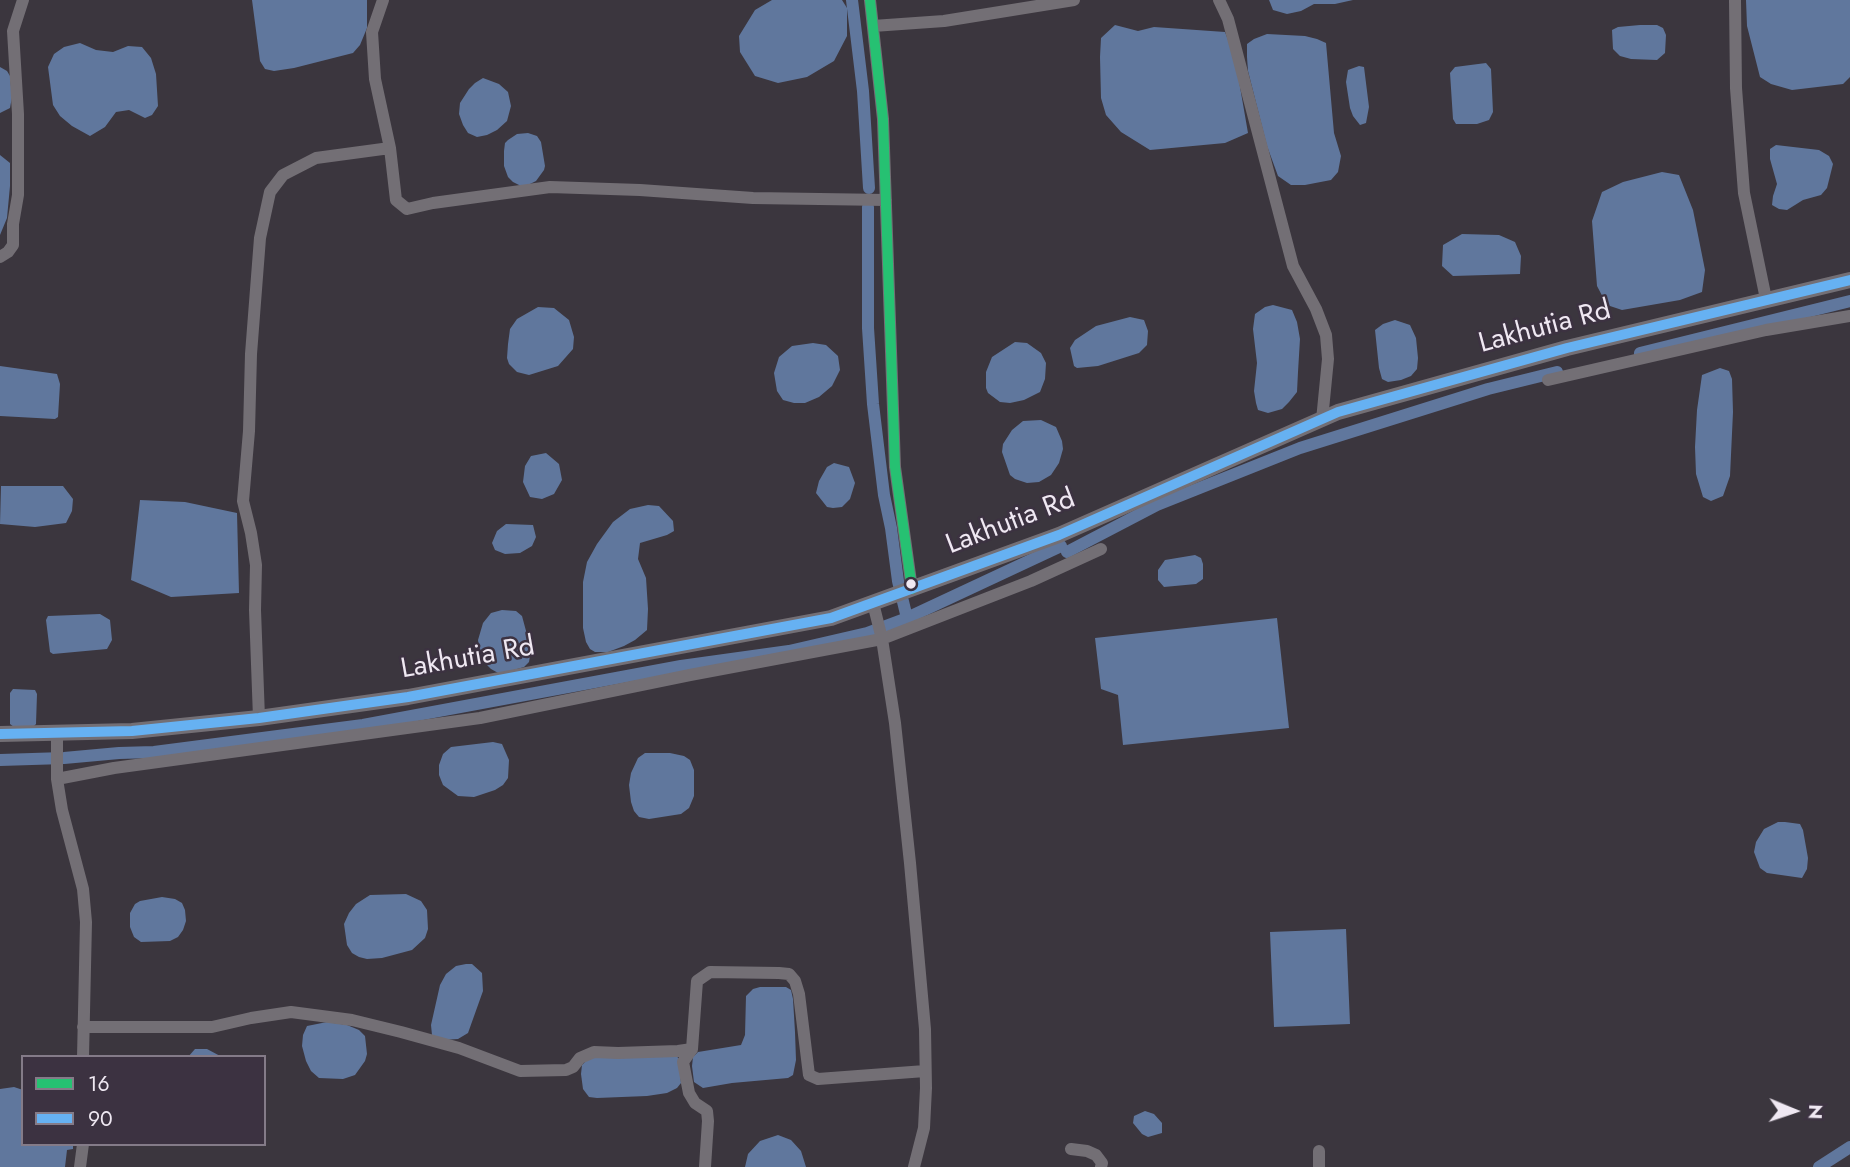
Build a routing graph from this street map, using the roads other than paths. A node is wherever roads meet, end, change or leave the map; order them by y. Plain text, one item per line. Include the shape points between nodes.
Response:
1 (23, 0) edge
2 (383, 0) edge
3 (870, 0) edge
4 (1074, 0) edge
5 (1219, 0) edge
6 (1735, 0) edge
7 (873, 26) junction
8 (390, 148) junction
9 (886, 200) junction
10 (0, 257) edge
11 (1850, 280) edge
12 (1766, 299) junction
13 (1850, 316) edge
14 (1548, 380) dead end
15 (1322, 419) junction
16 (1101, 549) dead end
17 (912, 589) junction
18 (873, 603) junction
19 (882, 639) junction
20 (259, 719) junction
21 (0, 734) edge
22 (57, 740) junction
23 (56, 774) junction
24 (83, 1027) junction
25 (692, 1049) junction
26 (83, 1055) edge
27 (925, 1071) junction
28 (83, 1146) edge
29 (1071, 1149) dead end
30 (1319, 1152) dead end
31 (83, 1167) edge
32 (705, 1167) edge
33 (914, 1167) edge
34 (1101, 1167) edge
35 (1319, 1167) edge

1 - 10 street via 13,31 18,195 13,245
2 - 8 street via 372,32 375,79
3 - 7 street
4 - 7 street via 944,21
5 - 15 street via 1228,19 1293,266 1326,335
6 - 12 street via 1744,193
7 - 9 street
8 - 9 street via 396,200 407,209 550,187
8 - 20 street via 316,158 283,175 270,192 260,238 243,500 256,565
9 - 17 street via 895,467
11 - 12 street, Lakhutia Rd
12 - 15 street, Lakhutia Rd via 1567,348
13 - 14 street via 1766,330
15 - 17 street, Lakhutia Rd via 1059,535
16 - 19 street
17 - 18 street, Lakhutia Rd
18 - 19 street
18 - 20 street, Lakhutia Rd via 831,618 559,670
19 - 23 street via 480,718
19 - 27 street via 910,863
20 - 22 street, Lakhutia Rd
21 - 22 street, Lakhutia Rd
22 - 23 street
23 - 24 street via 83,889
24 - 25 street via 212,1027 291,1012 401,1032 520,1071 566,1070 594,1052
24 - 26 street
25 - 27 street via 697,981 710,972 789,974 799,994 809,1075 818,1079
25 - 32 street via 683,1062 689,1093 707,1111
27 - 33 street via 925,1128
28 - 31 street
29 - 34 street via 1096,1155
30 - 35 street

